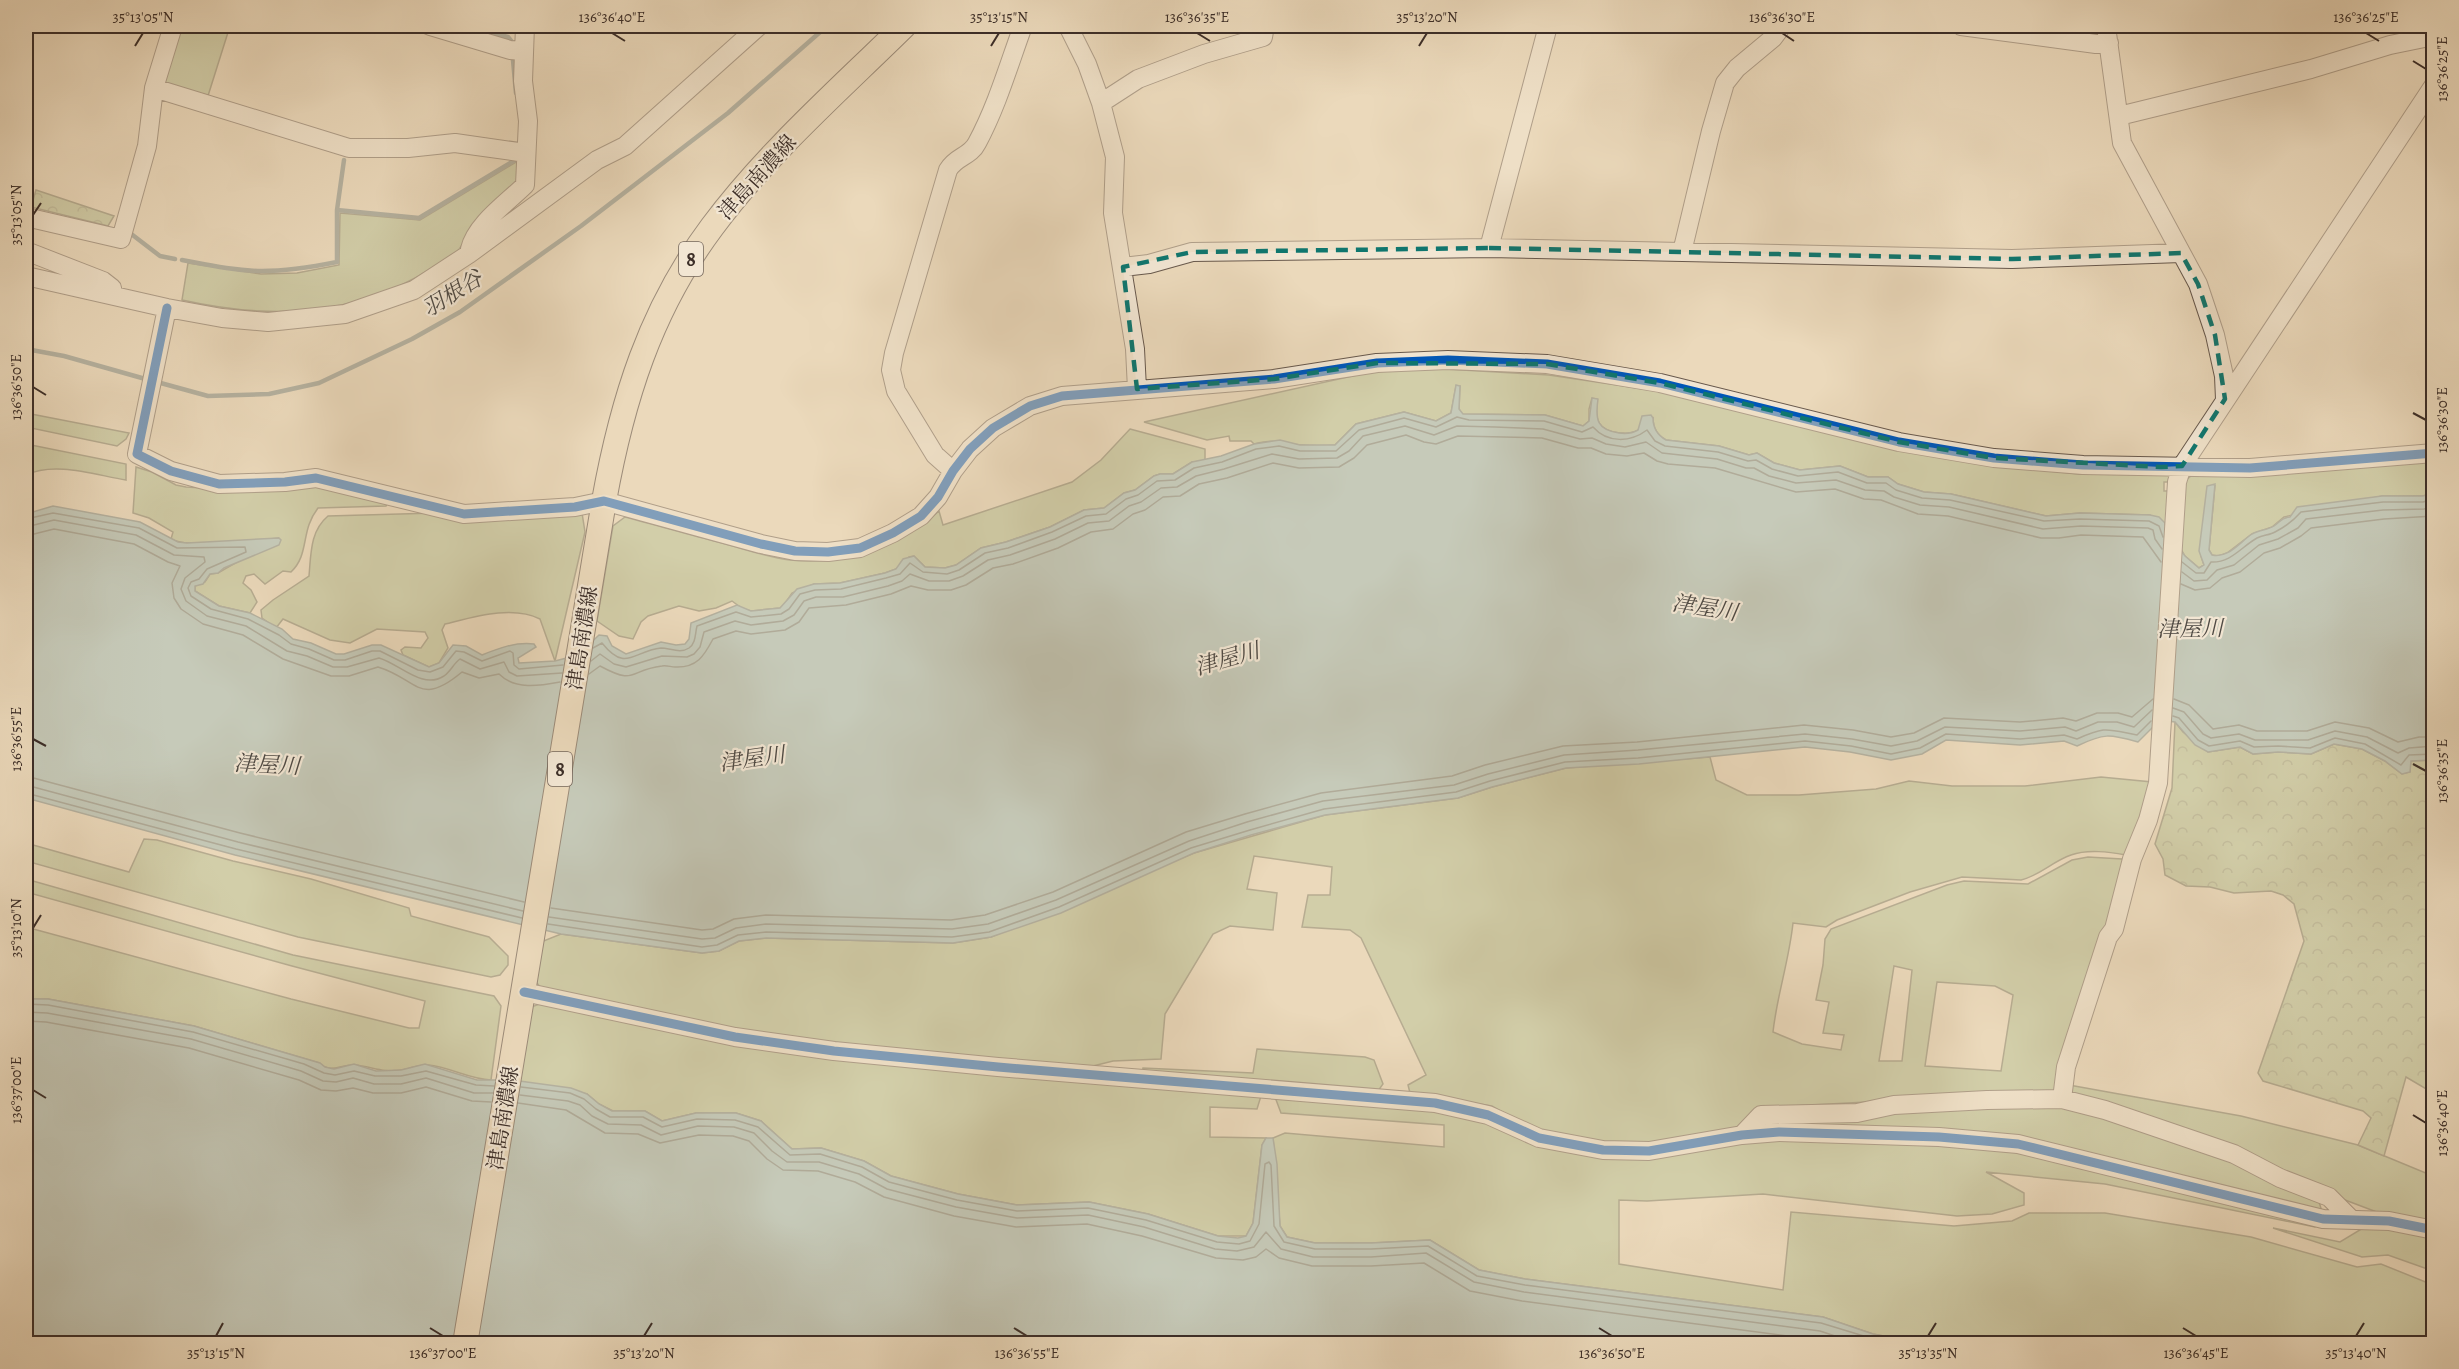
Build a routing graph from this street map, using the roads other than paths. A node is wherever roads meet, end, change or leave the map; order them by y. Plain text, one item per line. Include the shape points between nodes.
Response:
1 (172, 26) edge
2 (430, 26) edge
3 (525, 26) edge
4 (759, 26) edge
5 (904, 26) edge
6 (1023, 26) edge
7 (1068, 26) edge
8 (1265, 26) edge
9 (1548, 26) edge
10 (1782, 26) edge
11 (1961, 26) edge
12 (2107, 34) edge
13 (2433, 36) edge
14 (523, 51) junction
15 (2433, 85) edge
16 (154, 88) junction
17 (1101, 103) junction
18 (2119, 116) junction
19 (526, 153) junction
20 (26, 217) edge
21 (1489, 248) junction
22 (26, 251) edge
23 (1682, 252) junction
24 (2181, 253) junction
25 (468, 254) junction
26 (1123, 267) junction
27 (26, 276) edge
28 (122, 296) junction
29 (165, 316) junction
30 (1137, 388) junction
31 (2225, 399) junction
32 (2433, 453) edge
33 (953, 471) junction
34 (2179, 474) junction
35 (604, 501) junction
36 (524, 992) junction
37 (2062, 1099) junction
38 (1742, 1135) junction
39 (2352, 1220) junction
40 (2433, 1230) edge
41 (465, 1344) edge

1 - 16 street
2 - 14 street
3 - 14 street
4 - 25 street via 625,146 597,160
5 - 35 main road, 津島南濃線 / 8 via 756,173 711,228 682,273 631,384 614,444
6 - 33 street via 976,145 954,160 948,170 891,370 896,391 935,455
7 - 17 street
8 - 17 street via 1263,38 1203,54 1138,79
9 - 21 street
10 - 23 street via 1725,83
11 - 12 street via 2096,44
12 - 18 street
13 - 18 street
14 - 19 street
15 - 31 street
16 - 19 street via 348,148 455,143
16 - 20 street via 147,146 121,239
17 - 26 street via 1115,157 1113,213
18 - 24 street via 2122,143
19 - 25 street via 525,185 483,226 471,242
21 - 23 street
21 - 26 street via 1192,252
22 - 28 street via 103,281
23 - 24 street via 2012,259
24 - 31 street via 2198,284 2215,335
25 - 29 street via 414,290 345,314 268,322
26 - 30 street
27 - 28 street
28 - 29 street
29 - 35 street via 137,454 171,471 219,484 316,478 464,514 575,507
30 - 33 street via 1062,396 1030,406 993,428
30 - 34 street via 1274,379 1377,363 1448,360 1547,364 1660,383 1899,442 1994,459
31 - 34 street
32 - 34 street
33 - 35 street via 921,516 860,548 828,552 761,544
34 - 37 street via 2155,792 2114,929 2108,937 2066,1067
35 - 36 main road, 津島南濃線 / 8
36 - 38 street via 735,1037 834,1051 1435,1103 1488,1115 1539,1138 1603,1150 1649,1151
36 - 41 main road, 津島南濃線 / 8
37 - 38 street via 1894,1105 1857,1113 1761,1115
37 - 39 street via 2234,1154 2280,1178 2330,1197
38 - 39 street via 1779,1132 1928,1136 2018,1144 2323,1219
39 - 40 street via 2389,1221

